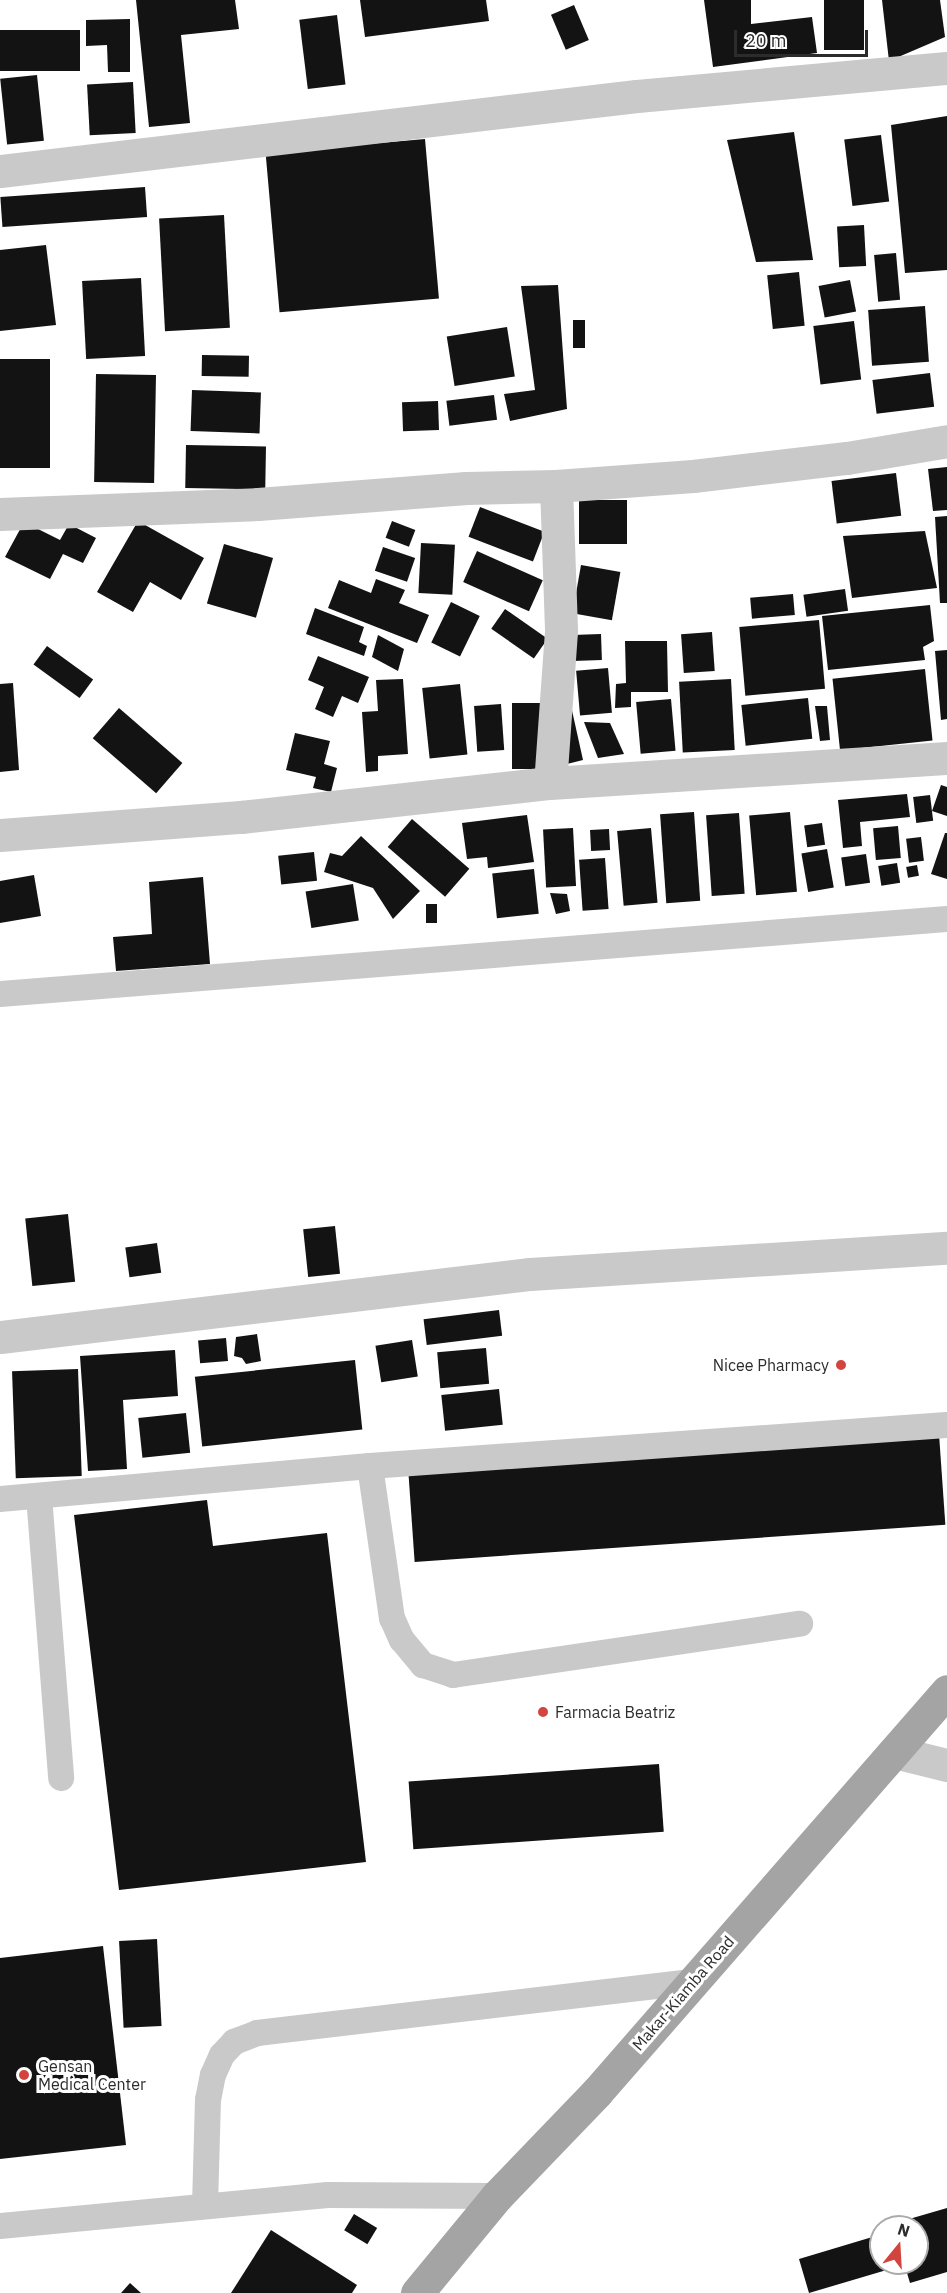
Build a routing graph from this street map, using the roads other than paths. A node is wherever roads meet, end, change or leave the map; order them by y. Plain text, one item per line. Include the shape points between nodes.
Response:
1 (947, 68) edge
2 (0, 171) edge
3 (947, 441) edge
4 (556, 486) junction
5 (0, 514) edge
6 (947, 758) edge
7 (550, 783) junction
8 (0, 836) edge
9 (947, 919) edge
10 (0, 994) edge
11 (947, 1248) edge
12 (0, 1337) edge
13 (947, 1425) edge
14 (370, 1466) junction
15 (39, 1496) junction
16 (0, 1499) edge
17 (800, 1624) dead end
18 (947, 1691) edge
19 (894, 1752) junction
20 (947, 1765) edge
21 (61, 1778) dead end
22 (694, 1982) junction
23 (497, 2196) junction
24 (205, 2206) junction
25 (0, 2226) edge
26 (417, 2293) edge

1 - 2 street via 637,96
3 - 4 street via 693,476
4 - 5 street
4 - 7 street via 561,631
6 - 7 street
7 - 8 street via 242,817
9 - 10 lane
11 - 12 street via 531,1274
13 - 14 lane
14 - 15 lane
14 - 17 lane via 392,1618 402,1640 423,1665 453,1675
15 - 16 lane
15 - 21 lane
18 - 19 main road, Makar-Kiamba Road
19 - 20 street
19 - 22 main road, Makar-Kiamba Road
22 - 23 main road, Makar-Kiamba Road via 597,2092
22 - 24 lane via 257,2033 234,2042 222,2055 213,2075 208,2100
23 - 24 lane via 328,2195
23 - 26 main road, Makar-Kiamba Road
24 - 25 lane

